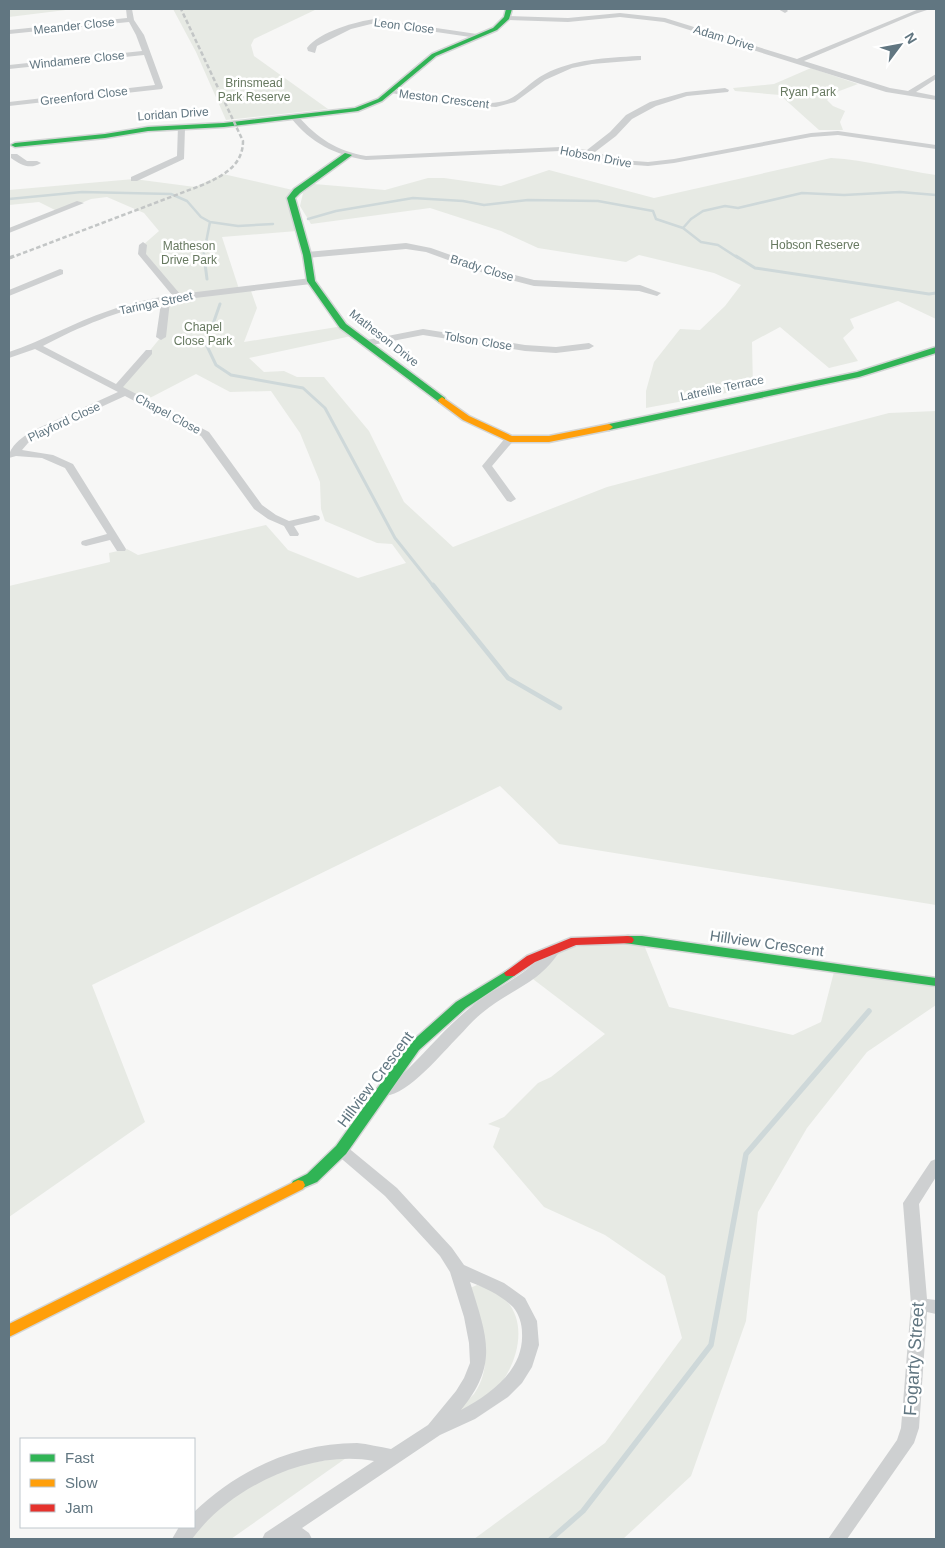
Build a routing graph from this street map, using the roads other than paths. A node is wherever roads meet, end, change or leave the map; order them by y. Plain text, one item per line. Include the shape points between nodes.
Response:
1 (129, 9) edge
2 (927, 9) edge
3 (618, 12) edge
4 (508, 13) edge
5 (131, 20) junction
6 (9, 33) edge
7 (478, 36) junction
8 (312, 51) dead end
9 (145, 53) junction
10 (638, 58) dead end
11 (799, 61) junction
12 (9, 67) edge
13 (936, 76) edge
14 (725, 90) dead end
15 (390, 92) junction
16 (908, 94) junction
17 (936, 98) edge
18 (9, 104) edge
19 (295, 118) junction
20 (181, 128) junction
21 (936, 147) edge
22 (13, 149) edge
23 (589, 153) junction
24 (348, 155) junction
25 (37, 163) dead end
26 (134, 179) dead end
27 (56, 203) dead end
28 (80, 203) dead end
29 (67, 209) junction
30 (9, 232) edge
31 (143, 246) dead end
32 (308, 254) junction
33 (60, 272) dead end
34 (26, 275) dead end
35 (312, 280) junction
36 (37, 282) junction
37 (657, 292) dead end
38 (9, 293) edge
39 (178, 297) junction
40 (166, 299) junction
41 (161, 337) dead end
42 (367, 343) junction
43 (36, 346) junction
44 (589, 346) dead end
45 (936, 350) edge
46 (149, 352) dead end
47 (9, 355) edge
48 (117, 387) junction
49 (127, 392) junction
50 (510, 439) junction
51 (11, 457) edge
52 (510, 499) dead end
53 (315, 518) dead end
54 (112, 536) junction
55 (86, 543) dead end
56 (121, 549) dead end
57 (554, 949) joint
58 (936, 982) edge
59 (380, 1095) joint
60 (341, 1150) junction
61 (936, 1165) edge
62 (458, 1270) junction
63 (920, 1304) junction
64 (936, 1307) edge
65 (9, 1331) edge
66 (434, 1430) junction
67 (392, 1458) junction
68 (195, 1522) edge
69 (189, 1528) edge
70 (288, 1528) junction
71 (181, 1539) edge
72 (271, 1539) edge
73 (303, 1539) edge
74 (837, 1539) edge

1 - 5 street
2 - 11 street
3 - 4 street, Adam Drive via 568,20
3 - 11 street, Adam Drive via 665,20
4 - 7 street, Loridan Drive via 495,28
5 - 6 street, Meander Close
5 - 9 street
7 - 8 street, Leon Close via 373,21 355,24 314,44
7 - 15 street, Loridan Drive via 429,58
9 - 12 street, Windamere Close
9 - 18 street, Greenford Close via 159,88
10 - 15 street, Meston Crescent via 564,68 499,105
11 - 16 street, Adam Drive
13 - 16 street
14 - 23 street via 686,94 653,104 629,117
15 - 19 street, Loridan Drive via 356,110
16 - 17 street, Adam Drive
19 - 20 street, Loridan Drive
19 - 24 street, Hobson Drive via 324,146
20 - 22 street, Loridan Drive via 43,142
20 - 26 street via 181,157
21 - 23 street, Hobson Drive via 830,133 656,164 630,164
22 - 25 street via 25,164
23 - 24 street, Hobson Drive via 545,148 385,158
24 - 32 street, Matheson Drive via 291,198
27 - 29 street
28 - 29 street
29 - 30 street
31 - 39 street via 142,254
32 - 35 street, Matheson Drive
32 - 37 street, Brady Close via 406,246 534,283 640,288
33 - 36 street
34 - 36 street
35 - 39 street, Taringa Street
35 - 42 street, Matheson Drive via 343,326
36 - 38 street
39 - 40 street, Taringa Street
40 - 41 street
40 - 43 street, Taringa Street via 110,313
42 - 44 street, Tolson Close via 423,332 524,348 556,350
42 - 50 street, Matheson Drive via 466,418
43 - 47 street, Taringa Street
43 - 48 street, Chapel Close
45 - 50 street, Latreille Terrace via 859,374 549,439
46 - 48 street
48 - 49 street, Chapel Close
49 - 51 street, Playford Close via 36,434 24,441
49 - 53 street, Chapel Close via 205,434 258,507 272,517 291,529
50 - 52 street via 487,466
51 - 54 street via 45,456 69,466
54 - 55 street
54 - 56 street
57 - 58 street, Hillview Crescent via 575,940 642,940
57 - 59 street via 547,962 529,976 477,1008 404,1082
59 - 60 street, Hillview Crescent
60 - 62 street via 391,1192 446,1252
60 - 65 street, Hillview Crescent via 312,1178 285,1194
61 - 63 street, Fogarty Street via 911,1203
62 - 66 street via 472,1317 478,1363 472,1381
62 - 66 street via 490,1284 519,1304 528,1317 531,1348 516,1378 500,1393 457,1421
63 - 64 street
63 - 74 street, Fogarty Street via 910,1424 905,1443
66 - 67 street
67 - 68 street via 357,1451 280,1463 230,1492
67 - 70 street
69 - 71 street
70 - 72 street
70 - 73 street

